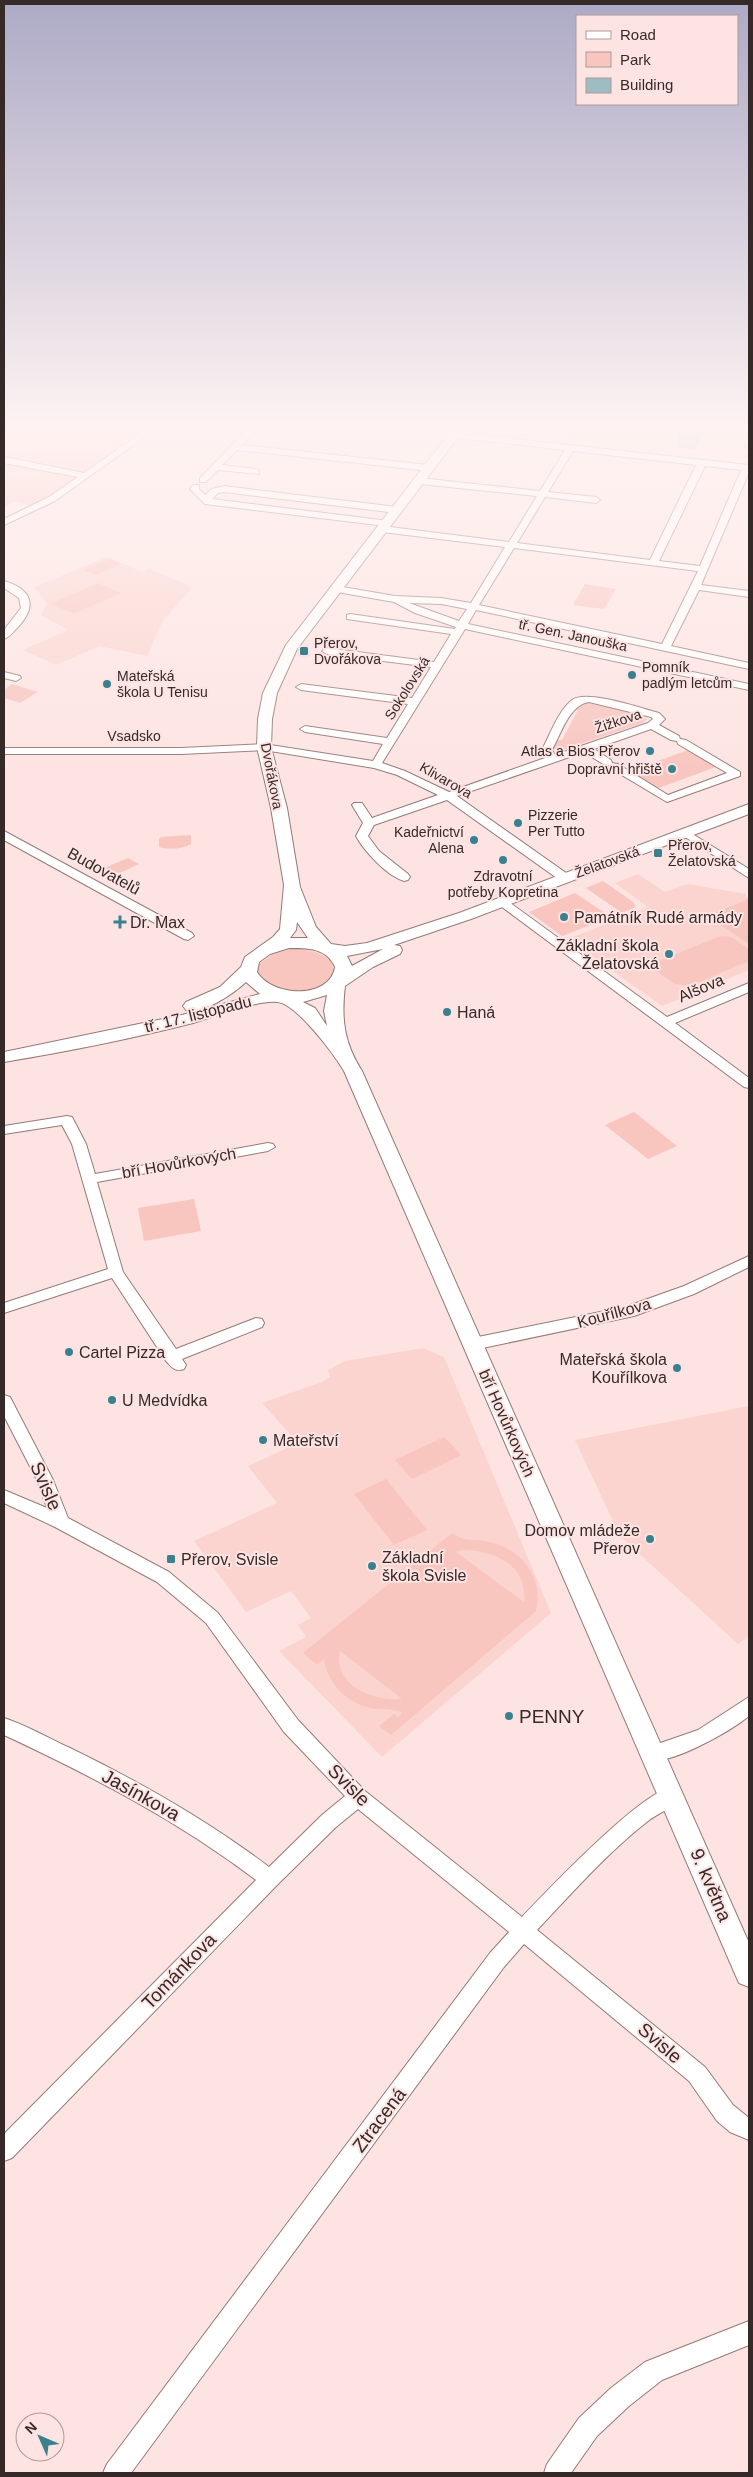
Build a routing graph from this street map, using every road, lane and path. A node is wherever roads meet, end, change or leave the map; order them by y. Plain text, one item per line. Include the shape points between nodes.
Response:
1 (368, 547) edge
2 (509, 547) edge
3 (523, 547) edge
4 (661, 547) edge
5 (713, 547) edge
6 (653, 563) junction
7 (703, 569) junction
8 (4, 584) edge
9 (696, 587) junction
10 (337, 588) junction
11 (749, 594) edge
12 (395, 599) junction
13 (474, 607) junction
14 (350, 617) dead end
15 (461, 629) junction
16 (4, 636) edge
17 (666, 647) junction
18 (327, 651) dead end
19 (437, 665) junction
20 (749, 666) edge
21 (4, 675) edge
22 (16, 678) dead end
23 (301, 687) dead end
24 (749, 687) edge
25 (415, 702) junction
26 (652, 726) junction
27 (305, 729) dead end
28 (390, 742) junction
29 (264, 746) junction
30 (585, 748) junction
31 (4, 751) edge
32 (551, 759) junction
33 (376, 765) junction
34 (447, 795) junction
35 (358, 805) dead end
36 (749, 809) edge
37 (369, 823) junction
38 (686, 833) junction
39 (4, 835) edge
40 (749, 874) edge
41 (404, 877) dead end
42 (565, 878) junction
43 (292, 885) junction
44 (502, 901) junction
45 (465, 916) junction
46 (188, 936) dead end
47 (326, 948) junction
48 (263, 951) junction
49 (248, 970) junction
50 (336, 984) junction
51 (749, 987) edge
52 (281, 996) junction
53 (666, 1022) junction
54 (115, 1034) junction
55 (341, 1052) junction
56 (4, 1057) edge
57 (749, 1084) edge
58 (4, 1130) edge
59 (268, 1147) dead end
60 (90, 1179) junction
61 (749, 1260) edge
62 (116, 1272) junction
63 (4, 1308) edge
64 (256, 1323) dead end
65 (473, 1344) junction
66 (4, 1401) edge
67 (4, 1496) edge
68 (62, 1522) junction
69 (749, 1705) edge
70 (4, 1726) edge
71 (653, 1754) junction
72 (672, 1796) junction
73 (358, 1797) junction
74 (270, 1878) junction
75 (523, 1929) junction
76 (749, 1974) edge
77 (749, 2129) edge
78 (4, 2150) edge
79 (749, 2333) edge
80 (116, 2473) edge
81 (556, 2473) edge

1 - 10 main road, Dvořákova
2 - 13 street, Sokolovská
3 - 6 street
4 - 6 street
5 - 7 street
6 - 7 street
7 - 9 street
8 - 16 street via 19,591 28,605 25,614
9 - 11 street
9 - 17 street
10 - 12 street, tř. Gen. Janouška
10 - 29 main road, Dvořákova via 291,648 270,694
12 - 13 street, tř. Gen. Janouška
12 - 15 street, tř. Gen. Janouška
13 - 15 street, Sokolovská
13 - 17 street, tř. Gen. Janouška
14 - 15 street, tř. Gen. Janouška
15 - 19 street, Sokolovská
15 - 24 street, tř. Gen. Janouška
17 - 20 street, tř. Gen. Janouška
18 - 19 street
19 - 25 street, Sokolovská
21 - 22 street
23 - 25 street
25 - 28 street, Sokolovská
26 - 30 street, Žižkova
26 - 30 street via 736,774 667,799
26 - 32 street, Žižkova via 660,719 655,715 589,699 577,702 568,709 547,750
27 - 28 street
28 - 33 street, Sokolovská
29 - 31 street, Vsadsko via 181,751
29 - 33 street, Klivarova
29 - 43 main road, Dvořákova
30 - 32 street, Žižkova
32 - 34 street, Žižkova
33 - 34 street, Klivarova via 401,772
34 - 37 street, Žižkova
34 - 42 street, Klivarova
35 - 37 street
36 - 38 main road, Želatovská
37 - 41 street via 362,836 365,842 371,851
38 - 40 street
38 - 42 main road, Želatovská
39 - 46 street, Budovatelů
42 - 44 main road, Želatovská
43 - 47 main road, Dvořákova via 308,929
43 - 48 main road, Dvořákova via 288,930 279,941
44 - 45 main road, Želatovská
44 - 53 street
45 - 47 main road, Želatovská via 369,948
45 - 50 main road, Želatovská via 374,960
47 - 48 main road via 298,943
47 - 50 main road via 339,956 344,967
48 - 49 main road via 252,960
49 - 52 main road via 256,986
49 - 54 main road, tř. 17. listopadu via 217,996
50 - 52 main road via 312,995
50 - 55 main road, bří Hovůrkových via 333,1011
51 - 53 street, Alšova
52 - 54 main road, tř. 17. listopadu
52 - 55 main road, bří Hovůrkových via 309,1012
53 - 57 street
54 - 56 main road, tř. 17. listopadu
55 - 65 main road, bří Hovůrkových via 353,1071
58 - 60 street via 67,1120
59 - 60 street, bří Hovůrkových
60 - 62 street
61 - 65 street, Kouřílkova via 689,1290 628,1312
62 - 63 street
62 - 64 street via 175,1361
65 - 71 main road, bří Hovůrkových
66 - 68 street, Svisle via 45,1480
67 - 68 street
68 - 73 street, Svisle via 163,1577 212,1618 291,1726
69 - 71 street via 711,1734
70 - 74 street, Jasínkova via 98,1770 160,1804 218,1840
71 - 72 main road, bří Hovůrkových
72 - 75 street, Ztracená via 645,1811 621,1832
72 - 76 main road, 9. května
73 - 74 street, Tománkova via 329,1820
73 - 75 street, Svisle
74 - 78 street, Tománkova
75 - 77 street, Svisle via 697,2074 725,2113
75 - 80 street, Ztracená
79 - 81 street via 654,2371 588,2427

